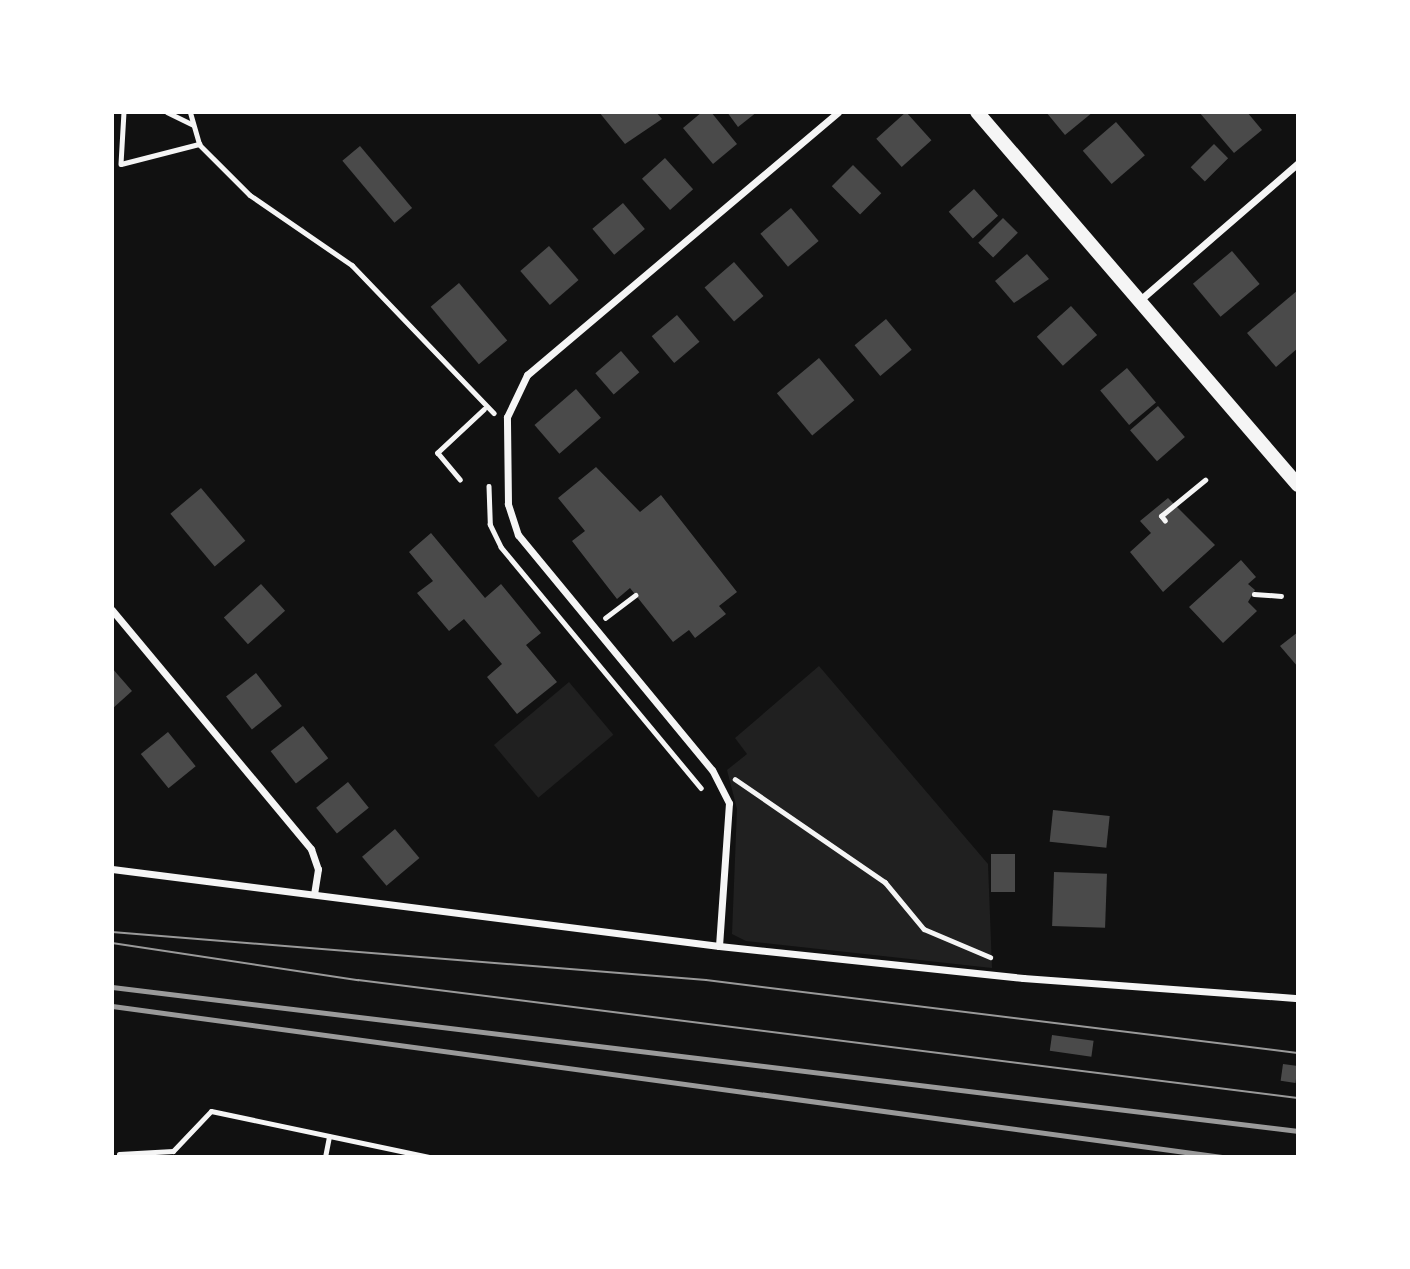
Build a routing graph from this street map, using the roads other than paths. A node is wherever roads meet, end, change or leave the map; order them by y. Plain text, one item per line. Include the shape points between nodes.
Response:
1 (838, 112) edge
2 (977, 112) edge
3 (1298, 163) edge
4 (1140, 300) junction
5 (1298, 485) edge
6 (112, 610) edge
7 (112, 869) edge
8 (314, 894) junction
9 (719, 946) junction
10 (1298, 998) edge
11 (329, 1136) junction
12 (112, 1152) edge
13 (119, 1154) junction
14 (130, 1157) edge
15 (325, 1157) edge
16 (430, 1157) edge

1 - 9 street via 527,374 507,417 508,504 518,535 712,770 729,803 731,833
2 - 4 main road
3 - 4 street
4 - 5 main road
6 - 8 street via 311,849 318,869
7 - 8 street
8 - 9 street
9 - 10 street via 990,975
11 - 13 lane via 211,1111 173,1151
11 - 15 lane
11 - 16 lane
12 - 13 lane
13 - 14 lane

